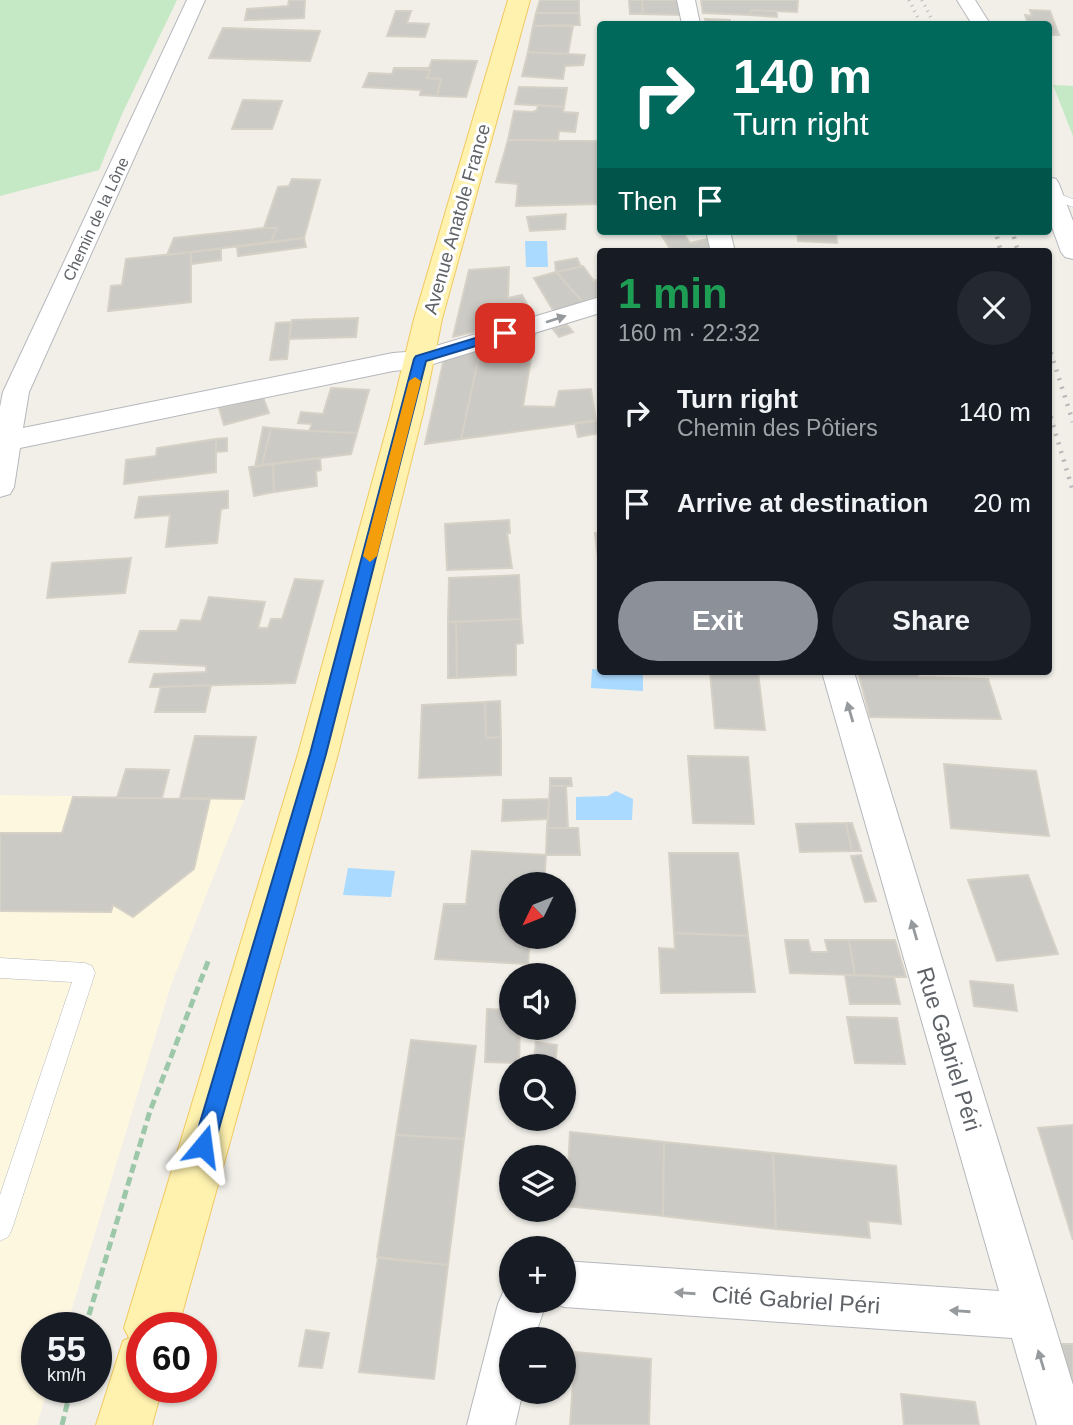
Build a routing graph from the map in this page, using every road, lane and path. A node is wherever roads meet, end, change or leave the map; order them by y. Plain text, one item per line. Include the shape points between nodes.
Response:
1 (196, 0) edge
2 (519, 0) edge
3 (686, 0) edge
4 (966, 0) edge
5 (690, 21) edge
6 (979, 21) edge
7 (1058, 195) edge
8 (1073, 252) edge
9 (597, 306) edge
10 (420, 359) junction
11 (9, 441) junction
12 (0, 487) edge
13 (839, 675) edge
14 (0, 968) edge
15 (0, 1229) edge
16 (576, 1285) edge
17 (156, 1312) edge
18 (1028, 1316) junction
19 (499, 1391) edge
20 (67, 1403) edge
21 (130, 1403) edge
22 (62, 1425) edge
23 (124, 1425) edge
24 (491, 1425) edge
25 (1061, 1425) edge

1 - 11 street, Chemin de la Lône via 16,392
2 - 10 main road, Avenue Anatole France
3 - 5 street
4 - 6 street
7 - 8 street
10 -> 9 street
10 - 11 street
10 - 17 main road, Avenue Anatole France via 318,754
11 - 12 street, Chemin de la Lône
18 -> 13 street, Rue Gabriel Péri
14 - 15 lane via 85,973
18 -> 16 street, Cité Gabriel Péri
25 -> 18 street, Rue Gabriel Péri
19 - 24 street
20 - 22 path
21 - 23 main road

